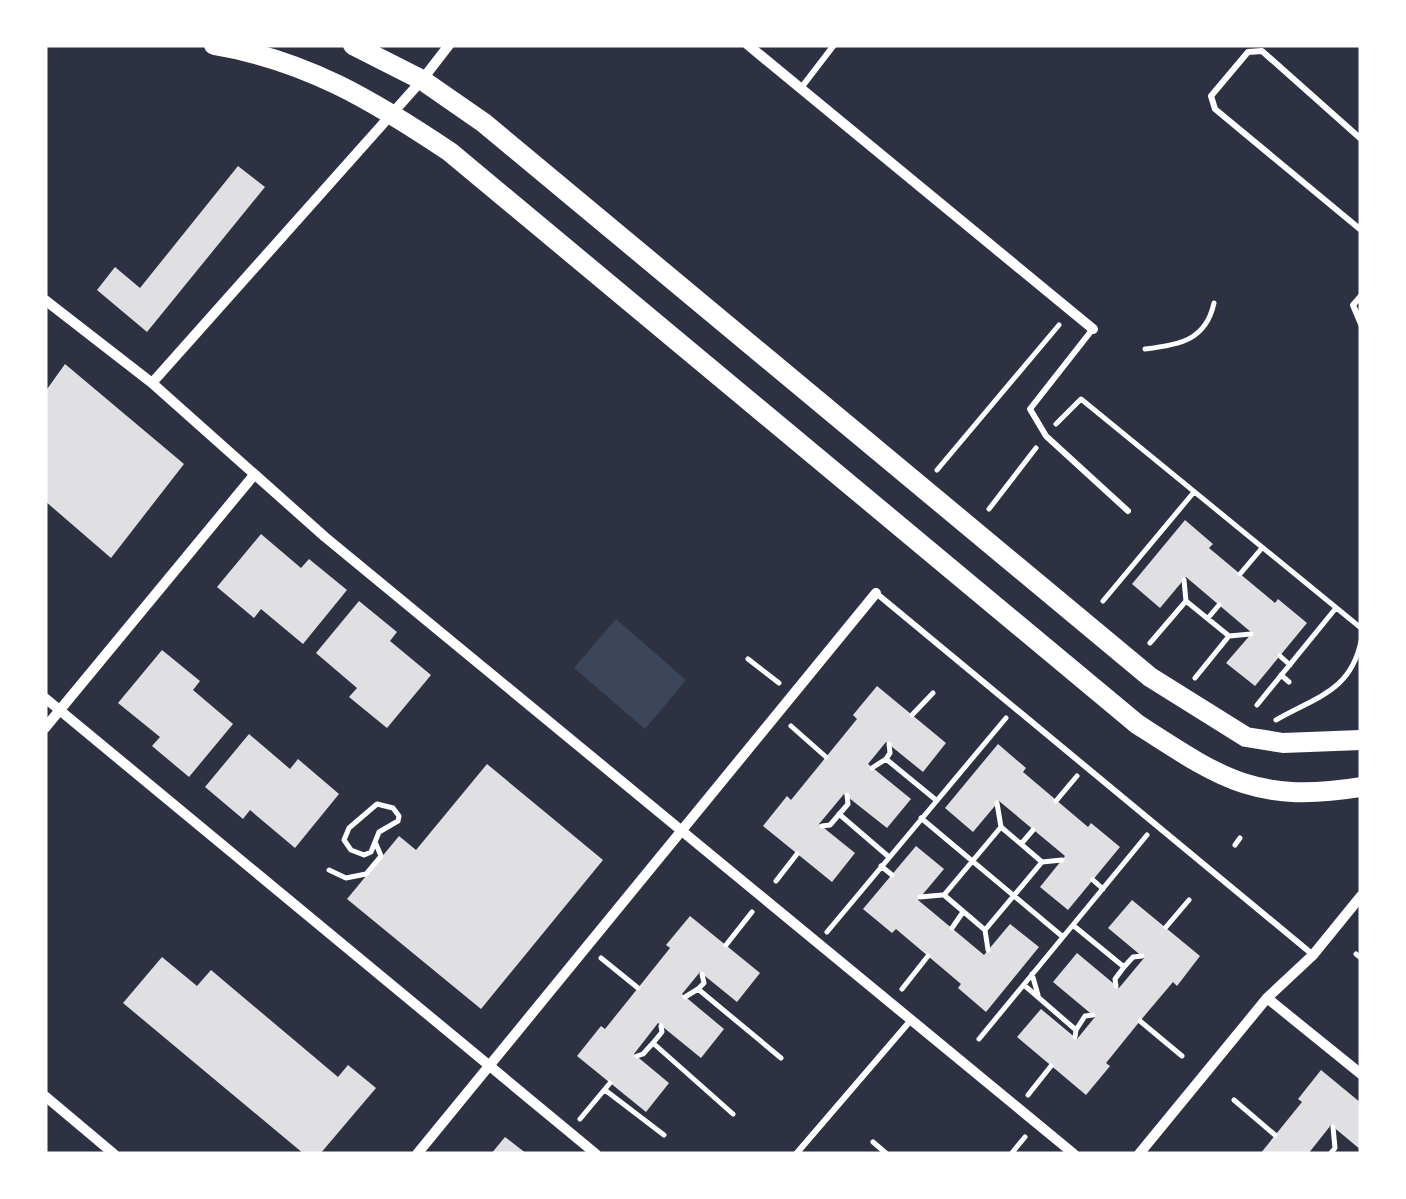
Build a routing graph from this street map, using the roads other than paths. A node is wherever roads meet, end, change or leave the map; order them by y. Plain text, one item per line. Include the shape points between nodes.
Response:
1 (214, 45) edge
2 (353, 45) edge
3 (449, 45) edge
4 (748, 45) edge
5 (834, 45) edge
6 (422, 80) junction
7 (800, 89) junction
8 (392, 113) junction
9 (1361, 139) edge
10 (1361, 230) edge
11 (1361, 296) edge
12 (45, 300) edge
13 (1361, 324) edge
14 (1093, 329) joint
15 (152, 383) junction
16 (254, 476) junction
17 (1128, 511) dead end
18 (876, 593) joint
19 (45, 698) edge
20 (60, 710) junction
21 (45, 728) edge
22 (1361, 740) edge
23 (1361, 787) edge
24 (683, 829) junction
25 (1361, 896) edge
26 (1314, 955) junction
27 (1267, 998) junction
28 (912, 1019) junction
29 (490, 1065) junction
30 (1361, 1074) edge
31 (45, 1096) edge
32 (114, 1154) edge
33 (417, 1154) edge
34 (596, 1154) edge
35 (796, 1154) edge
36 (1074, 1154) edge
37 (1140, 1154) edge

1 - 8 main road via 318,74
2 - 6 main road
3 - 6 street
4 - 7 street
5 - 7 lane
6 - 8 street
6 - 22 main road via 497,134 1150,677 1246,737 1283,743
7 - 14 street
8 - 15 street
8 - 23 main road via 450,152 1137,724 1199,765 1250,788 1292,794
9 - 10 lane via 1262,51 1248,52 1211,96 1216,109
11 - 13 lane via 1353,305
12 - 15 street
14 - 17 lane via 1030,409 1046,436
15 - 16 street
16 - 20 street
16 - 24 street
18 - 24 street
18 - 26 lane
19 - 20 street
20 - 21 street
20 - 29 street
24 - 28 street
24 - 29 street
25 - 26 street
26 - 27 street
27 - 30 street
27 - 37 street
28 - 35 lane
28 - 36 street
29 - 33 street
29 - 34 street
31 - 32 street

